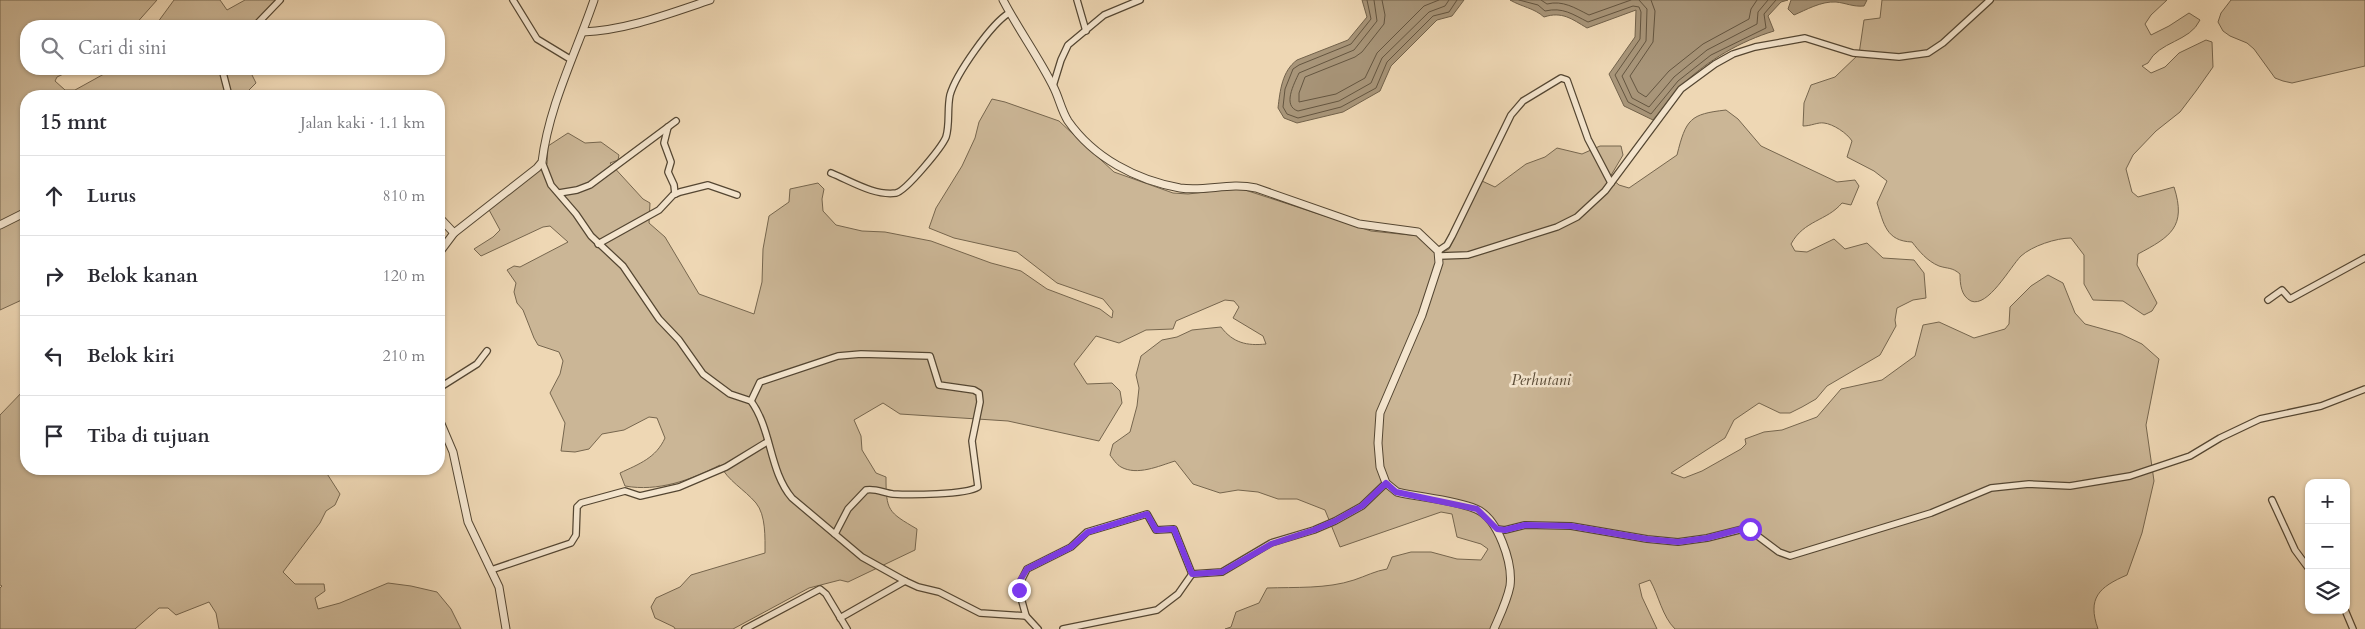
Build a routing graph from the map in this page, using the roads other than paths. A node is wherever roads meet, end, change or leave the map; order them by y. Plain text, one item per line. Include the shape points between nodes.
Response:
1 (280, 0) edge
2 (513, 0) edge
3 (594, 0) edge
4 (710, 0) edge
5 (1002, 0) edge
6 (1077, 0) edge
7 (1140, 0) edge
8 (1990, 0) edge
9 (1009, 13) junction
10 (261, 20) edge
11 (1086, 31) junction
12 (583, 32) junction
13 (570, 59) junction
14 (224, 75) edge
15 (1053, 86) junction
16 (227, 90) edge
17 (676, 121) dead end
18 (668, 127) junction
19 (542, 162) junction
20 (538, 168) junction
21 (546, 171) junction
22 (831, 173) dead end
23 (1611, 183) junction
24 (559, 193) junction
25 (676, 194) junction
26 (737, 195) dead end
27 (20, 215) edge
28 (445, 223) edge
29 (0, 225) edge
30 (454, 233) junction
31 (598, 244) junction
32 (445, 246) edge
33 (1439, 253) junction
34 (2365, 258) edge
35 (2268, 300) dead end
36 (487, 351) dead end
37 (445, 384) edge
38 (2365, 389) edge
39 (751, 401) junction
40 (445, 433) edge
41 (767, 442) junction
42 (1386, 483) junction
43 (2272, 500) dead end
44 (1497, 529) junction
45 (835, 534) junction
46 (2305, 564) edge
47 (491, 570) junction
48 (1192, 574) junction
49 (905, 581) junction
50 (2347, 614) edge
51 (1026, 616) junction
52 (840, 618) junction
53 (506, 629) edge
54 (745, 629) edge
55 (847, 629) edge
56 (1038, 629) edge
57 (1063, 629) edge
58 (1494, 629) edge
59 (2353, 629) edge

1 - 10 street
2 - 13 street via 537,39
3 - 12 street
4 - 12 street via 630,26
5 - 9 street
6 - 11 street
7 - 11 street via 1104,15
8 - 23 street via 1928,53 1899,57 1853,53 1811,39 1742,51 1715,64 1676,95
9 - 15 street
9 - 22 street via 997,21 961,72 950,95 945,138 905,189 894,193 877,191
11 - 15 street via 1068,45
12 - 13 street
13 - 19 street via 550,123
14 - 16 street
15 - 33 street via 1069,122 1103,157 1124,170 1178,188 1193,190 1232,185 1256,188 1359,224 1418,232
17 - 18 street
18 - 24 street via 590,185
18 - 25 street via 664,143 671,162 668,172
19 - 20 street
19 - 21 street
20 - 21 street
20 - 30 street
21 - 24 street via 551,185
23 - 33 street via 1570,222 1468,255
23 - 33 street via 1588,139 1567,80 1561,78 1524,102 1511,115 1452,236
24 - 31 street
25 - 26 street via 708,185
25 - 31 street via 659,210
27 - 29 street
28 - 30 street
30 - 32 street
31 - 39 street via 623,266 659,319 703,374 730,394
33 - 42 street via 1422,315 1380,413 1380,467
34 - 35 street via 2291,298 2287,298 2282,290
36 - 37 street via 477,364
38 - 44 street via 2321,406 2260,419 2190,456 2130,476 2070,486 2029,484 1991,488 1925,515 1790,556 1779,552 1749,528 1678,542 1571,526 1525,525
39 - 41 street
39 - 45 street via 760,382 830,358 855,354 930,356 939,385 979,393 972,441 978,487 958,492 920,494 866,490 848,509
40 - 47 street via 453,452 468,522
41 - 45 street via 784,489
41 - 47 street via 726,467 692,482 640,496 625,491 581,503 577,507 576,535 571,544
42 - 44 street via 1396,492 1477,509
42 - 48 street via 1362,506 1335,521 1271,544 1222,572
43 - 46 street via 2295,550
44 - 58 street via 1509,562 1510,578 1504,606
45 - 49 street via 862,556
47 - 53 street via 502,598
48 - 51 street via 1174,529 1156,530 1147,514 1088,532 1071,547 1027,569 1018,587
48 - 57 street via 1178,594 1157,610
49 - 51 street via 939,592 980,613
49 - 52 street
50 - 59 street
51 - 56 street
52 - 54 street via 820,589
52 - 55 street

